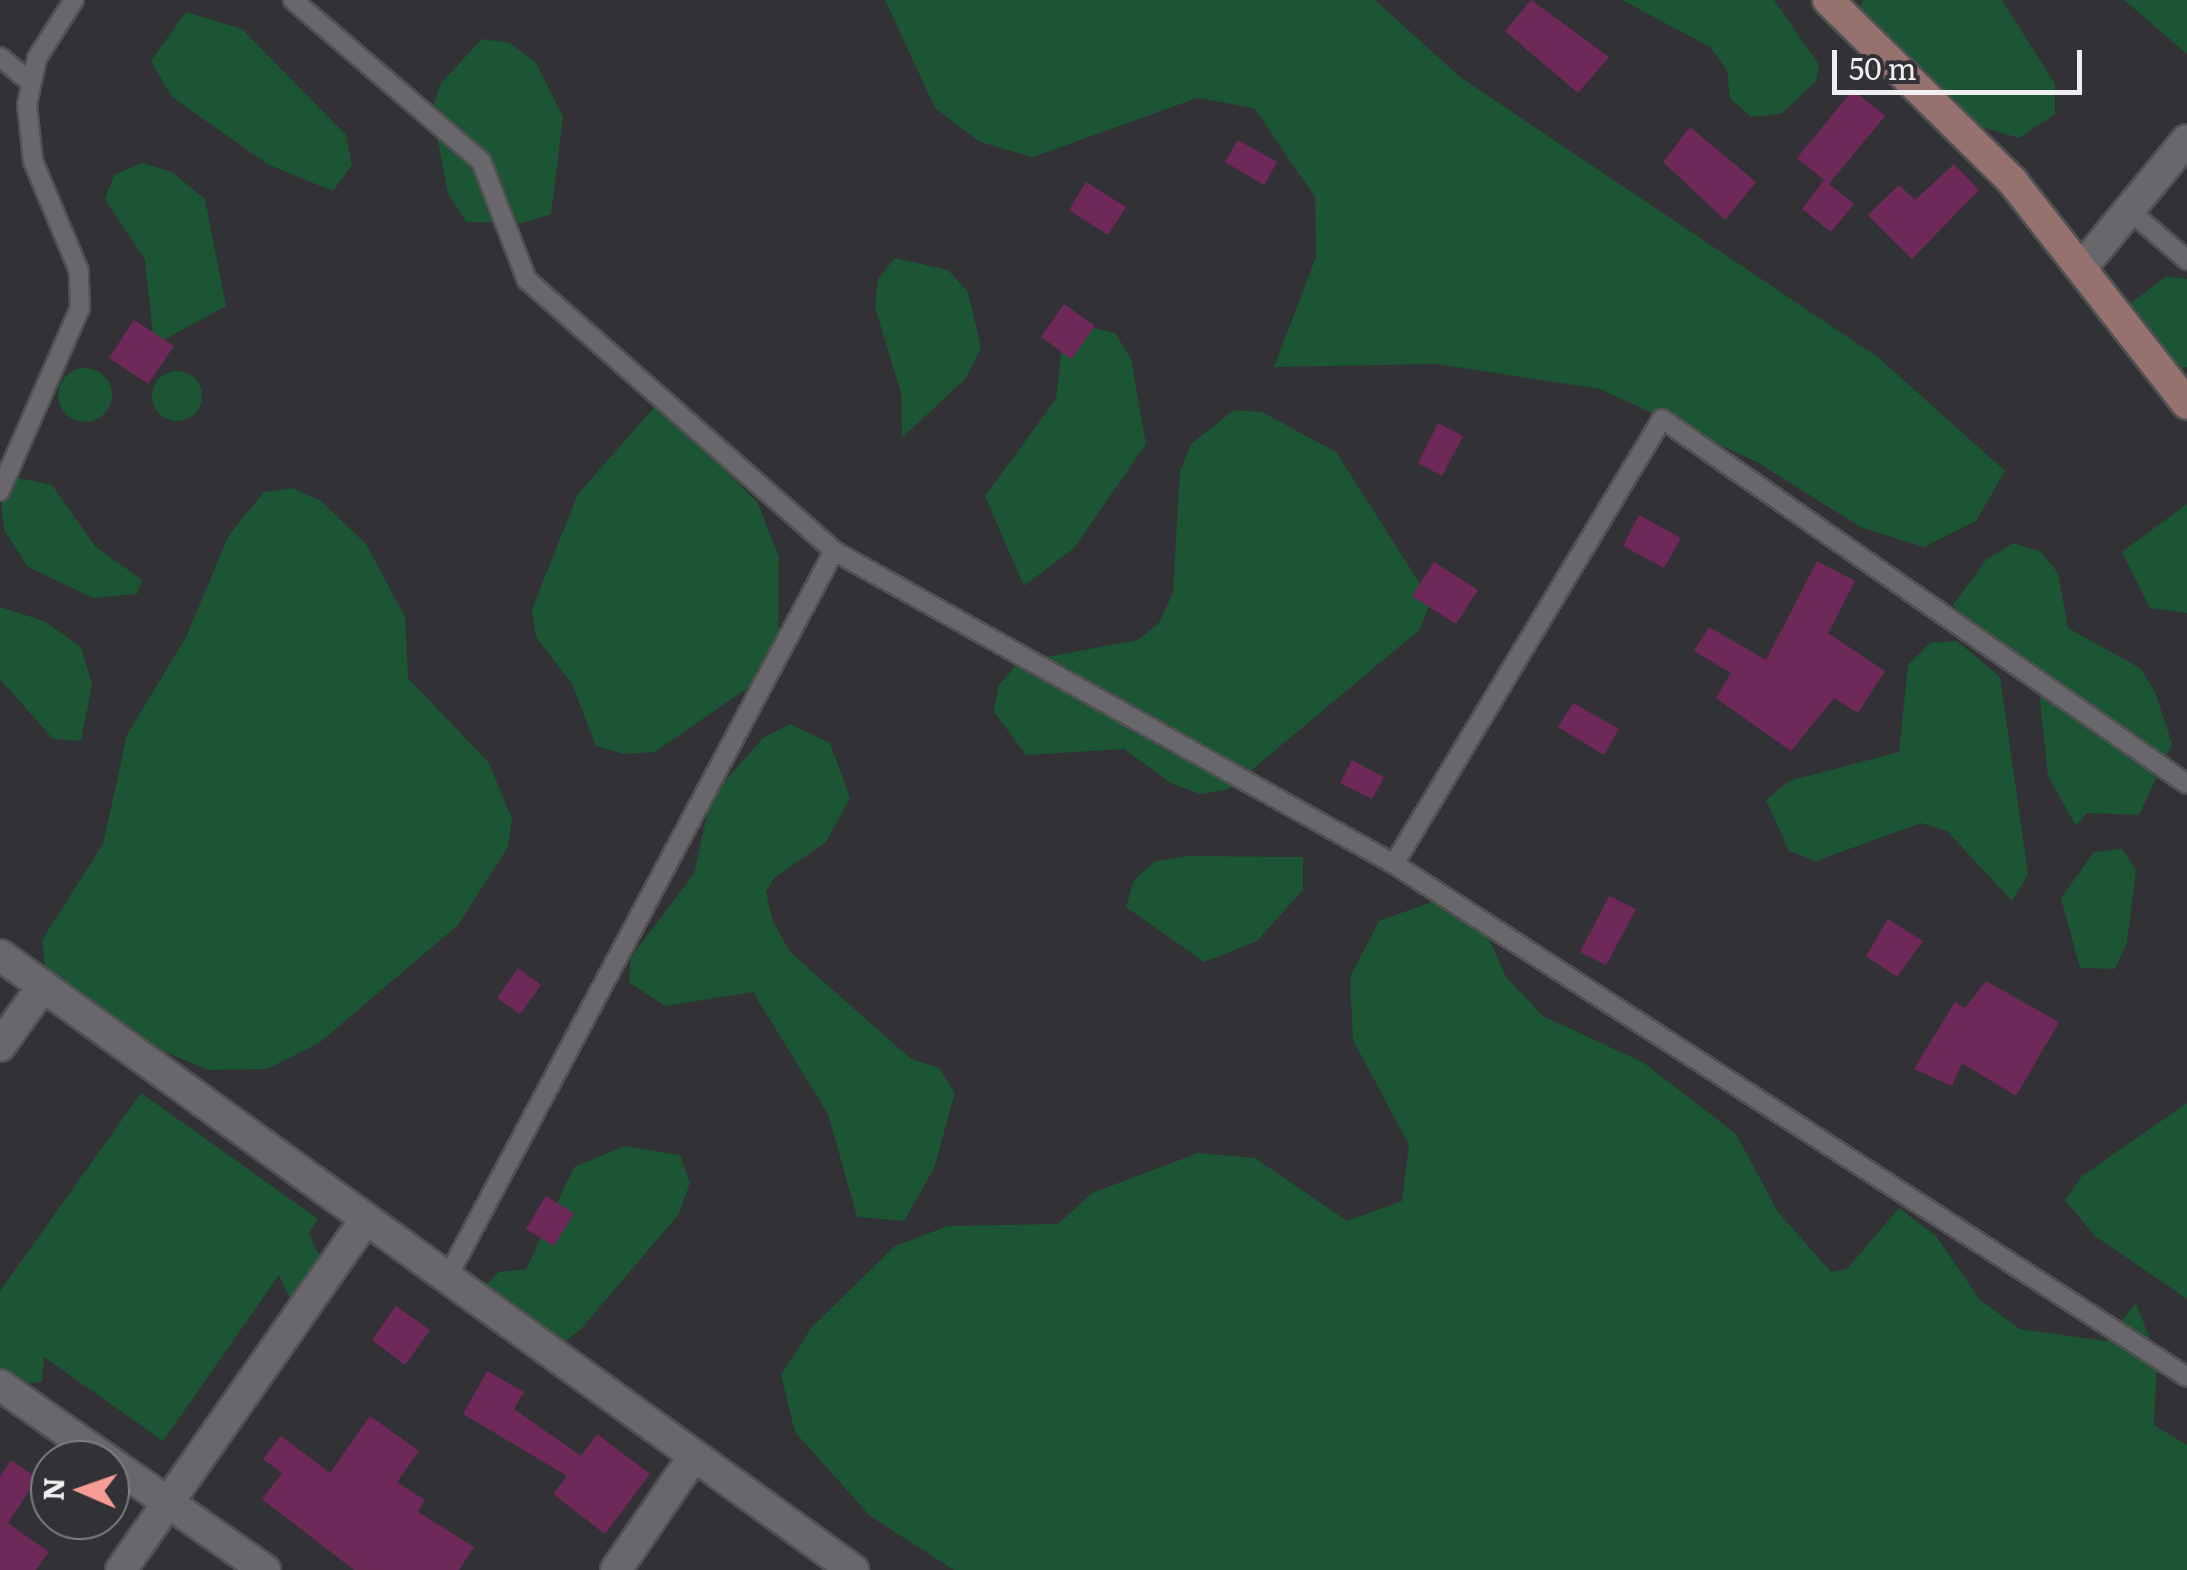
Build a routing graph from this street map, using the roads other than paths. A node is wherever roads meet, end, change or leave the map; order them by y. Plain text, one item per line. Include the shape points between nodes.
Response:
1 (74, 0) edge
2 (293, 0) edge
3 (1828, 0) edge
4 (0, 58) edge
5 (29, 81) junction
6 (2187, 140) edge
7 (2129, 210) junction
8 (2187, 260) edge
9 (2084, 266) junction
10 (2187, 404) edge
11 (0, 491) edge
12 (834, 550) junction
13 (2187, 784) edge
14 (1394, 864) junction
15 (0, 955) edge
16 (43, 986) junction
17 (0, 1046) edge
18 (366, 1219) junction
19 (447, 1278) junction
20 (2187, 1377) edge
21 (0, 1386) edge
22 (78, 1440) edge
23 (694, 1456) junction
24 (130, 1476) edge
25 (168, 1502) junction
26 (121, 1570) edge
27 (266, 1570) edge
28 (616, 1570) edge
29 (853, 1570) edge

1 - 5 lane
2 - 12 lane via 482,162 527,280
3 - 9 street via 2013,182
4 - 5 lane
5 - 11 lane via 33,162 79,271 80,308
6 - 7 street
7 - 8 lane
7 - 9 street
9 - 10 street
12 - 14 lane
12 - 19 lane
13 - 14 lane via 1662,418
14 - 20 lane
15 - 16 street
16 - 17 street
16 - 18 street
18 - 19 street
18 - 25 street
19 - 23 street
21 - 22 street
23 - 28 street
23 - 29 street
24 - 25 street
25 - 26 street
25 - 27 street

